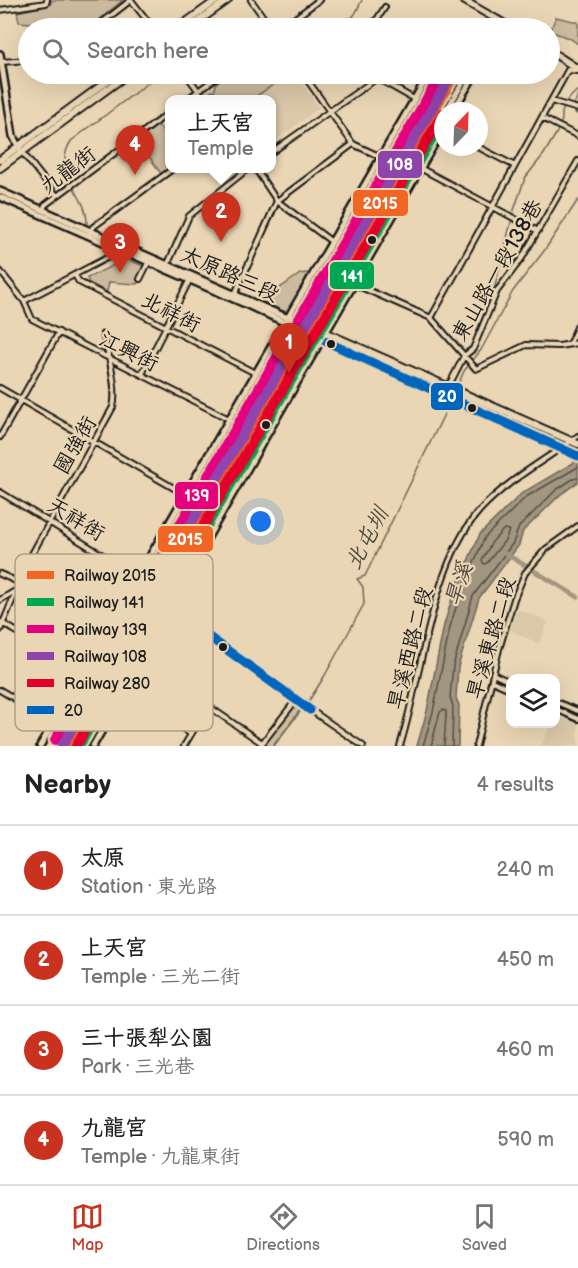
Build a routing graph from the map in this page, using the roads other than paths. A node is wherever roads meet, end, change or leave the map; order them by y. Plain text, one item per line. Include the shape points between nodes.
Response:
1 (48, 0) edge
2 (131, 0) edge
3 (217, 0) edge
4 (228, 0) edge
5 (251, 0) edge
6 (319, 0) edge
7 (463, 0) edge
8 (385, 7) dead end
9 (0, 10) edge
10 (108, 18) edge
11 (145, 18) edge
12 (192, 18) edge
13 (203, 18) edge
14 (264, 18) edge
15 (295, 18) edge
16 (378, 18) edge
17 (491, 18) edge
18 (0, 54) edge
19 (560, 58) edge
20 (18, 61) edge
21 (1, 62) edge
22 (578, 70) edge
23 (104, 84) edge
24 (114, 84) edge
25 (194, 84) edge
26 (207, 84) edge
27 (310, 84) edge
28 (368, 84) edge
29 (388, 84) edge
30 (423, 84) edge
31 (462, 84) edge
32 (469, 84) edge
33 (198, 90) junction
34 (191, 95) edge
35 (202, 95) edge
36 (414, 99) junction
37 (551, 101) junction
38 (451, 102) edge
39 (458, 102) edge
40 (578, 109) edge
41 (329, 111) junction
42 (165, 116) edge
43 (542, 118) junction
44 (434, 134) edge
45 (578, 136) edge
46 (434, 142) edge
47 (353, 144) junction
48 (20, 149) junction
49 (276, 149) edge
50 (488, 152) edge
51 (381, 158) junction
52 (0, 160) edge
53 (578, 161) edge
54 (515, 166) junction
55 (417, 167) junction
56 (0, 168) edge
57 (167, 173) edge
58 (243, 173) edge
59 (258, 173) edge
60 (0, 191) edge
61 (0, 196) edge
62 (57, 196) junction
63 (277, 201) junction
64 (492, 208) junction
65 (43, 210) junction
66 (538, 231) junction
67 (90, 232) junction
68 (332, 242) junction
69 (124, 248) junction
70 (148, 261) junction
71 (166, 267) junction
72 (0, 271) edge
73 (75, 275) junction
74 (190, 277) junction
75 (140, 279) dead end
76 (353, 284) junction
77 (235, 294) junction
78 (24, 301) junction
79 (431, 318) junction
80 (287, 320) junction
81 (166, 326) junction
82 (578, 326) edge
83 (323, 332) junction
84 (59, 333) junction
85 (103, 334) dead end
86 (319, 339) junction
87 (570, 343) junction
88 (578, 343) edge
89 (464, 356) junction
90 (108, 357) junction
91 (142, 374) junction
92 (255, 374) junction
93 (448, 385) junction
94 (0, 388) edge
95 (443, 396) junction
96 (21, 399) junction
97 (230, 419) junction
98 (578, 436) edge
99 (0, 437) edge
100 (94, 442) junction
101 (575, 443) edge
102 (565, 450) junction
103 (578, 456) edge
104 (0, 492) edge
105 (186, 495) junction
106 (50, 523) junction
107 (578, 526) edge
108 (32, 554) edge
109 (101, 554) edge
110 (152, 554) edge
111 (192, 554) edge
112 (0, 574) edge
113 (15, 581) edge
114 (15, 591) edge
115 (15, 594) edge
116 (0, 600) edge
117 (1, 623) edge
118 (0, 630) edge
119 (15, 631) edge
120 (213, 640) edge
121 (493, 674) junction
122 (506, 680) edge
123 (492, 681) junction
124 (506, 687) edge
125 (0, 690) edge
126 (15, 699) edge
127 (296, 700) junction
128 (560, 704) edge
129 (213, 710) edge
130 (560, 711) edge
131 (578, 711) edge
132 (578, 719) edge
133 (49, 731) edge
134 (94, 731) edge
135 (102, 731) edge
136 (187, 731) edge
137 (193, 731) edge
138 (191, 734) junction
139 (261, 744) edge
140 (40, 746) edge
141 (85, 746) edge
142 (94, 746) edge
143 (184, 746) edge
144 (363, 746) edge
145 (400, 746) edge
146 (476, 746) edge

1 - 9 street via 31,7
2 - 10 street
2 - 11 street
3 - 12 main road
4 - 13 main road
5 - 14 street
6 - 15 street
7 - 17 main road
8 - 16 street
18 - 21 street
19 - 22 main road
20 - 21 street
21 - 48 street via 13,136
22 - 37 street via 568,70
23 - 48 main road
24 - 48 main road
25 - 33 street
26 - 33 street
27 - 41 street
28 - 41 street
29 - 36 street
30 - 36 street
31 - 38 street
32 - 39 street
33 - 34 street
33 - 35 street
36 - 51 street
37 - 40 street
37 - 43 street
41 - 47 street
41 - 49 street
42 - 62 street, 九龍街
43 - 45 street
43 - 54 street
44 - 55 street
46 - 55 street
47 - 51 street
47 - 63 street
48 - 52 main road
48 - 56 main road
48 - 62 street
50 - 54 street
51 - 55 street
51 - 68 street
53 - 66 street, 東山路一段138巷
54 - 64 street
55 - 64 street
55 - 76 street
55 - 83 street
57 - 67 street
58 - 71 street via 189,216
59 - 63 street
60 - 65 street, 太原路三段
61 - 67 street, 太原路三段
62 - 65 street, 九龍街
63 - 68 street
63 - 77 street
64 - 66 street
64 - 79 street
65 - 67 street, 太原路三段
66 - 89 street, 東山路一段138巷 via 497,291 473,349
67 - 69 street, 太原路三段
68 - 80 street
69 - 70 street, 太原路三段
69 - 71 street, 太原路三段
69 - 73 street
70 - 71 street, 太原路三段
70 - 75 street
71 - 74 street, 太原路三段
72 - 78 street, 江興街
73 - 78 street
73 - 81 street, 北祥街 via 79,282
74 - 77 street, 太原路三段
74 - 80 street, 太原路三段
74 - 81 street
76 - 79 street
76 - 83 street
77 - 80 street, 太原路三段
78 - 84 street, 江興街 via 32,319
79 - 89 street
80 - 83 street, 太原路三段 via 295,318
80 - 86 street, 太原路三段
80 - 92 street
81 - 91 street
81 - 92 street, 北祥街
82 - 87 street
83 - 86 street
83 - 93 main road, 太原路三段
84 - 90 street, 江興街
84 - 96 street
85 - 90 street, 國強街
86 - 95 main road, 太原路三段
86 - 111 street
87 - 88 street
87 - 89 street via 526,345 476,369
89 - 93 street, 東山路一段138巷
90 - 91 street, 江興街
90 - 100 street, 國強街 via 114,402
91 - 97 street, 江興街
92 - 97 street
93 - 95 street, 東山路一段138巷
93 - 101 main road, 太原路三段
94 - 96 street
95 - 102 main road, 太原路三段
96 - 99 street
96 - 100 street
97 - 105 street
98 - 101 street, 旱溪西路二段
100 - 105 street
100 - 106 street, 國強街
101 - 102 street, 旱溪西路二段
102 - 103 main road, 太原路三段
102 - 145 street, 旱溪西路二段 via 516,477 481,510 463,535 437,597
104 - 106 street, 天祥街
105 - 110 street
106 - 108 street, 國強街
106 - 109 street, 天祥街
107 - 121 street, 旱溪東路二段 via 546,549 525,573 511,607
112 - 113 street
114 - 116 street
115 - 117 street, 國強街
117 - 118 street, 國強街
117 - 119 street
120 - 127 street, 天祥街
121 - 122 street
121 - 123 street, 旱溪東路二段
123 - 124 street
123 - 146 street, 旱溪東路二段
125 - 126 street
127 - 139 street
127 - 144 street, 天祥街
128 - 131 street
129 - 139 street
130 - 132 street
133 - 140 street
134 - 141 street
135 - 142 street
136 - 138 street
137 - 138 street
138 - 143 street

